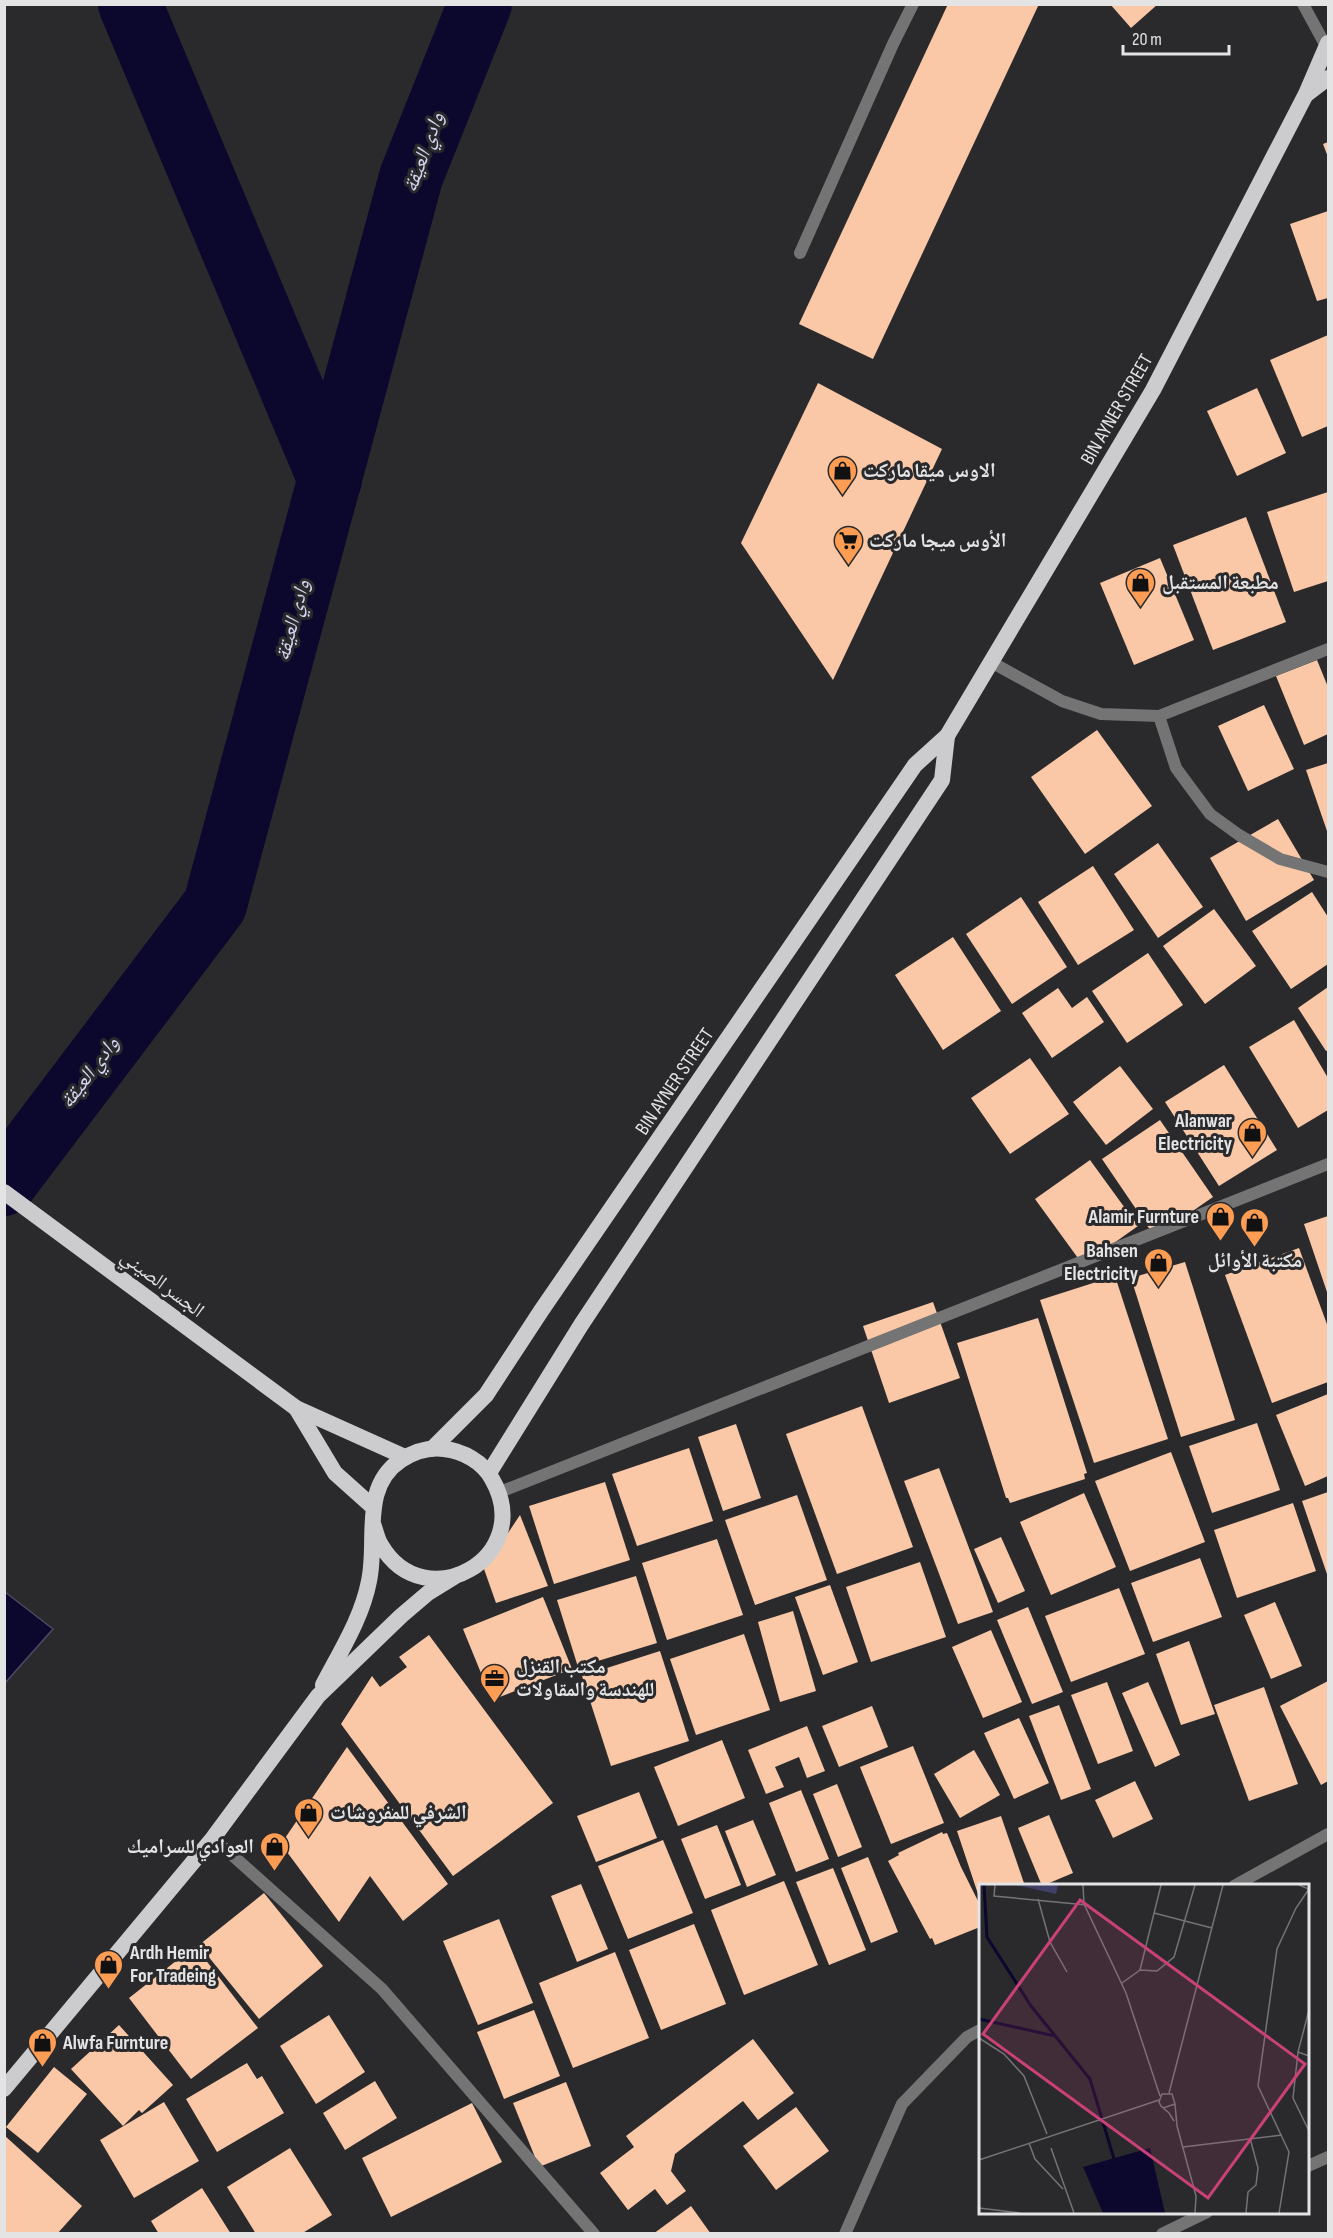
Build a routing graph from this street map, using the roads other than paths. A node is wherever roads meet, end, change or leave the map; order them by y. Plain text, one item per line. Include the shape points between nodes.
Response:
1 (913, 4) edge
2 (1304, 4) edge
3 (1328, 46) edge
4 (1329, 78) edge
5 (1306, 94) junction
6 (801, 253) dead end
7 (1329, 649) edge
8 (991, 662) junction
9 (1159, 716) junction
10 (947, 736) junction
11 (1329, 872) edge
12 (1329, 1164) edge
13 (4, 1192) edge
14 (296, 1408) junction
15 (433, 1448) junction
16 (405, 1457) junction
17 (489, 1473) junction
18 (500, 1492) junction
19 (373, 1516) junction
20 (454, 1577) junction
21 (318, 1696) junction
22 (1329, 1834) edge
23 (213, 1838) junction
24 (1238, 1884) edge
25 (979, 2031) edge
26 (4, 2090) edge
27 (1329, 2157) edge
28 (1309, 2166) edge
29 (1203, 2214) edge
30 (590, 2232) edge
31 (845, 2234) edge
32 (1162, 2234) edge

1 - 6 street
2 - 3 street
3 - 5 highway, BIN AYNER STREET
4 - 5 highway, BIN AYNER STREET
5 - 8 highway, BIN AYNER STREET via 1153,390
7 - 9 street
8 - 9 street via 1062,701 1101,714
8 - 10 highway, BIN AYNER STREET
9 - 11 street via 1176,768 1210,814 1280,859
10 - 15 highway, BIN AYNER STREET via 915,765 486,1395
10 - 17 highway, BIN AYNER STREET via 942,780 580,1325
12 - 18 street
13 - 14 highway, الجسر الصيني
14 - 16 highway
14 - 19 highway via 335,1473
15 - 16 highway
15 - 17 highway via 454,1450 473,1458
16 - 19 highway via 380,1481
17 - 18 highway
18 - 20 highway via 504,1513 500,1534 490,1553 474,1568
19 - 20 highway via 380,1544 394,1562 412,1574 433,1579
19 - 21 highway via 370,1581 358,1616
20 - 21 highway via 401,1616
21 - 23 highway
22 - 24 street
23 - 26 highway
23 - 30 street via 382,1989
25 - 31 street via 967,2037 902,2104
27 - 28 street
29 - 32 street

